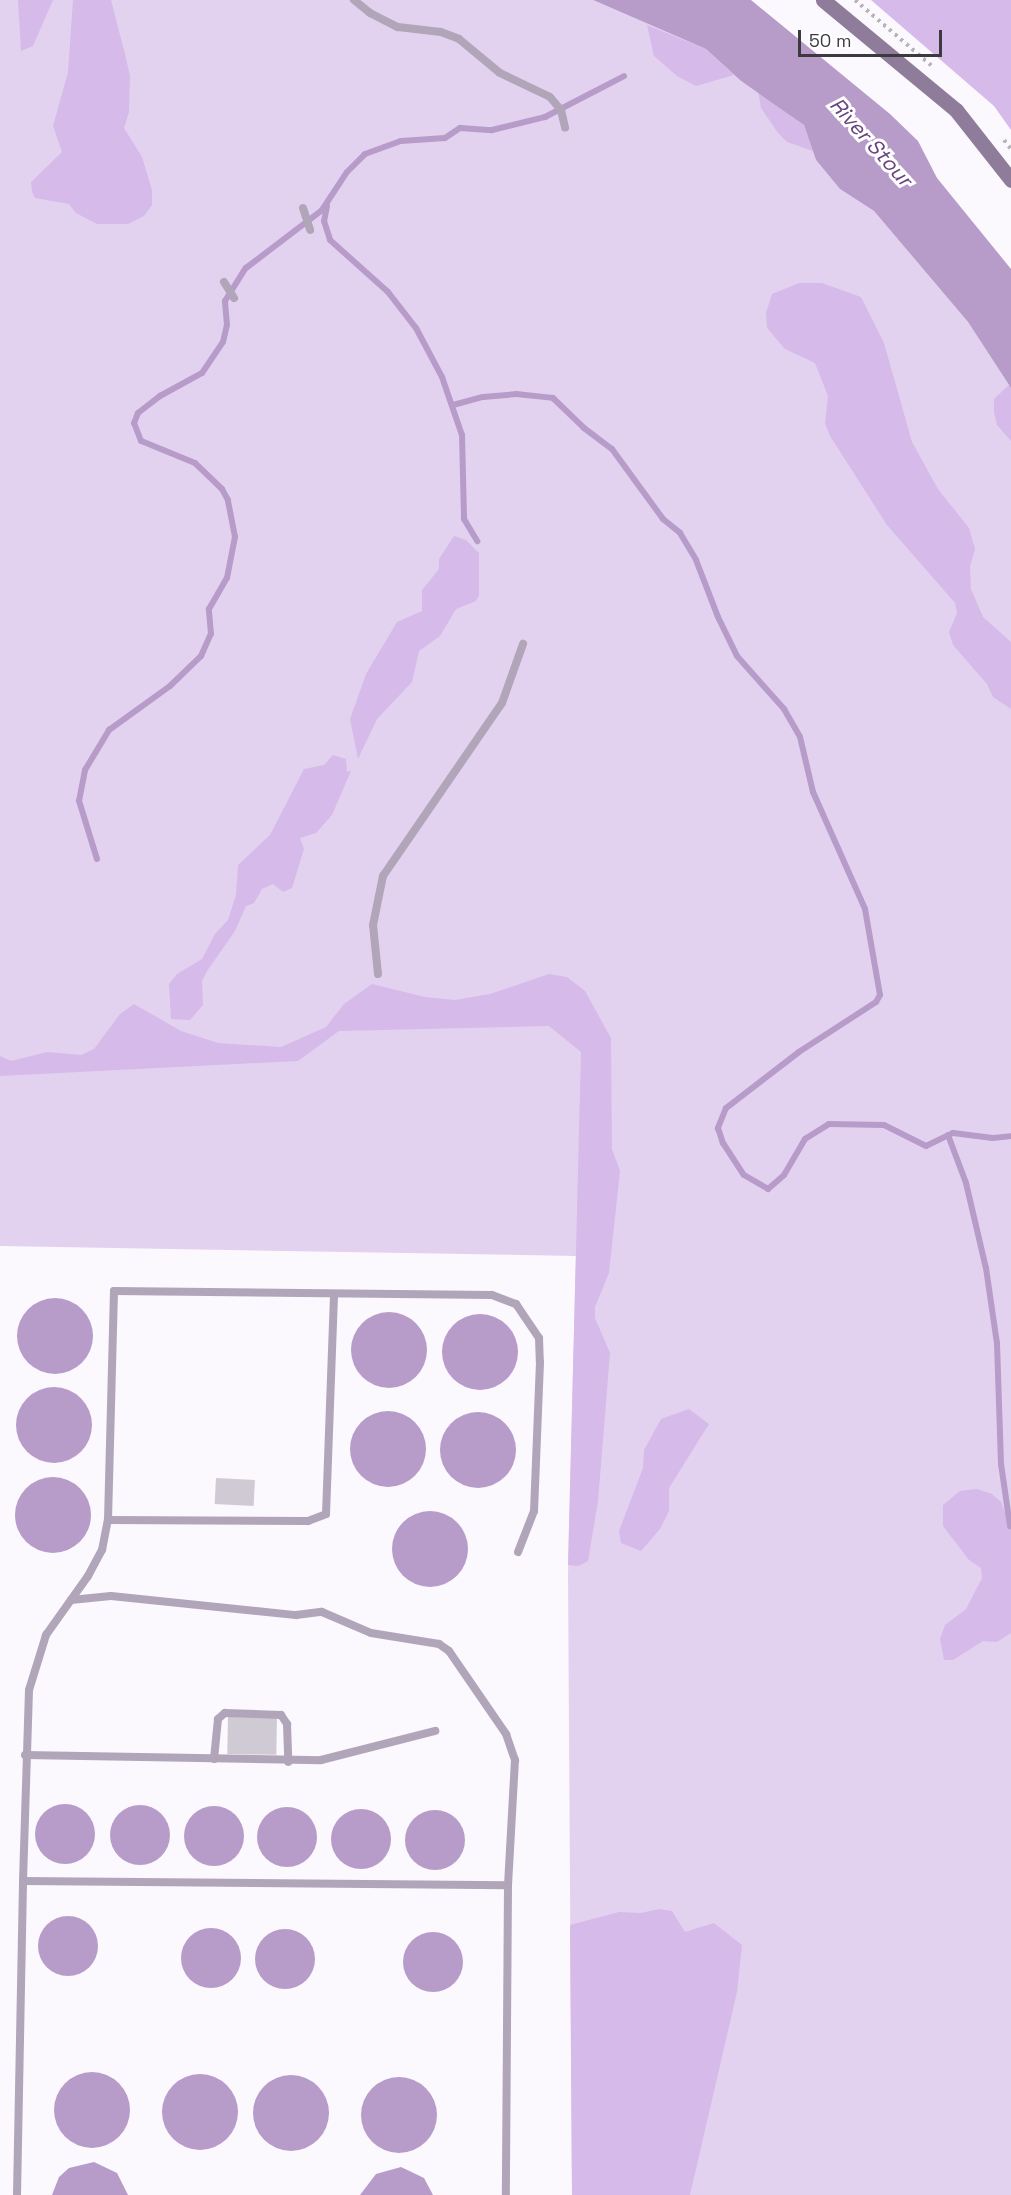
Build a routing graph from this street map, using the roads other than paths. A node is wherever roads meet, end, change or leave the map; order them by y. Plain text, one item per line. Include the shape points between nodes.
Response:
1 (354, 0) edge
2 (823, 0) edge
3 (565, 128) dead end
4 (1011, 180) edge
5 (303, 208) dead end
6 (310, 230) dead end
7 (224, 282) dead end
8 (234, 298) dead end
9 (523, 644) dead end
10 (378, 974) dead end
11 (334, 1294) junction
12 (108, 1520) junction
13 (518, 1552) dead end
14 (71, 1600) junction
15 (435, 1731) dead end
16 (25, 1755) junction
17 (214, 1759) junction
18 (288, 1762) junction
19 (23, 1881) junction
20 (508, 1885) junction
21 (17, 2195) edge
22 (506, 2195) edge

1 - 3 lane via 398,27 451,35 486,63 539,89 558,106
2 - 4 main road via 956,110
5 - 6 lane
7 - 8 lane
9 - 10 lane via 502,703 383,876 373,925
11 - 12 lane via 326,1514 308,1521
11 - 12 lane via 114,1291
11 - 13 lane via 492,1295 516,1304 530,1321 538,1338 540,1362 534,1511
12 - 14 lane via 102,1550
14 - 16 lane via 46,1635 36,1663 29,1690
14 - 20 lane via 111,1596 296,1615 322,1612 371,1633 438,1644 449,1651 506,1734 515,1760
15 - 18 lane via 346,1756
16 - 17 lane
16 - 19 lane
17 - 18 lane
17 - 18 lane via 218,1719 225,1713 280,1714 287,1724
19 - 20 lane
19 - 21 lane
20 - 22 lane

